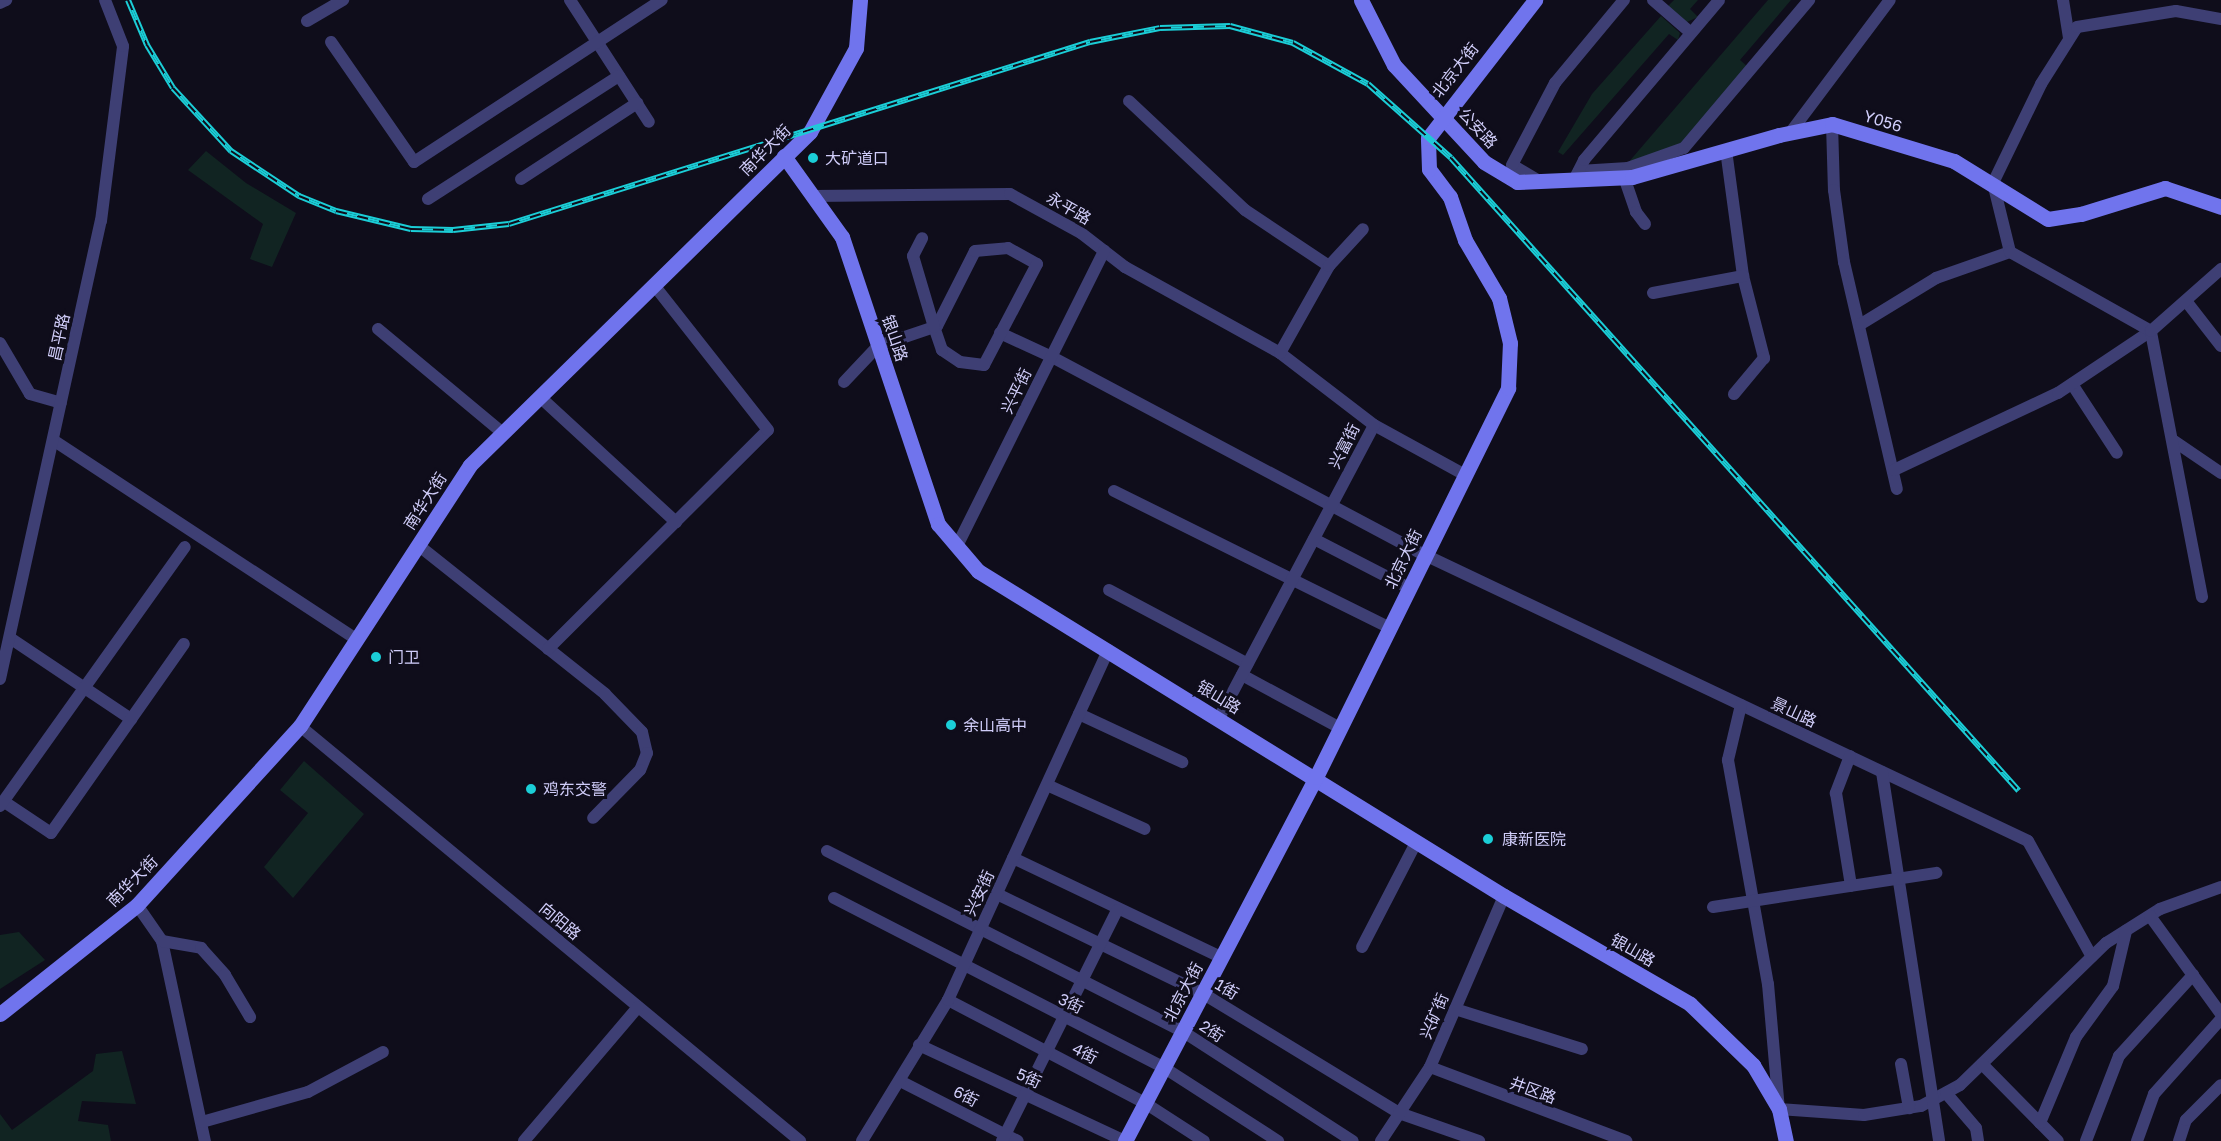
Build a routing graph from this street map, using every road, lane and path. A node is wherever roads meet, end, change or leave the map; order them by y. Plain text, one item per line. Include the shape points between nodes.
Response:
1 (6, 0) edge
2 (105, 0) edge
3 (343, 0) edge
4 (570, 0) edge
5 (662, 0) edge
6 (861, 0) edge
7 (1361, 0) edge
8 (1535, 0) edge
9 (1624, 0) edge
10 (1653, 0) edge
11 (1719, 0) edge
12 (1809, 0) edge
13 (1890, 0) edge
14 (2063, 0) edge
15 (0, 3) edge
16 (2176, 6) edge
17 (2221, 19) edge
18 (307, 21) dead end
19 (1691, 33) junction
20 (2069, 39) junction
21 (331, 42) dead end
22 (598, 42) junction
23 (619, 76) junction
24 (1129, 101) dead end
25 (637, 103) junction
26 (1442, 116) junction
27 (649, 122) dead end
28 (1832, 124) junction
29 (1790, 133) junction
30 (1726, 150) junction
31 (784, 156) junction
32 (1577, 175) junction
33 (1624, 177) junction
34 (521, 179) dead end
35 (1539, 181) junction
36 (1516, 182) joint
37 (1993, 183) junction
38 (812, 196) junction
39 (428, 200) dead end
40 (2221, 207) edge
41 (1645, 224) dead end
42 (1363, 229) dead end
43 (922, 238) dead end
44 (1104, 251) junction
45 (2010, 252) junction
46 (1329, 266) junction
47 (2221, 269) edge
48 (1743, 276) junction
49 (654, 285) junction
50 (1653, 293) dead end
51 (2186, 301) junction
52 (1861, 324) junction
53 (934, 327) junction
54 (378, 329) dead end
55 (2151, 331) junction
56 (1000, 333) junction
57 (0, 343) edge
58 (879, 346) junction
59 (2221, 346) edge
60 (1280, 353) junction
61 (1052, 357) junction
62 (844, 382) dead end
63 (2072, 384) junction
64 (1734, 394) dead end
65 (540, 397) junction
66 (61, 403) junction
67 (1374, 425) junction
68 (503, 433) junction
69 (53, 440) junction
70 (2174, 441) junction
71 (2117, 453) dead end
72 (1894, 470) junction
73 (2221, 473) edge
74 (1465, 475) junction
75 (1897, 489) dead end
76 (1114, 491) dead end
77 (1333, 503) junction
78 (675, 522) junction
79 (1314, 539) junction
80 (418, 545) junction
81 (957, 546) junction
82 (185, 547) dead end
83 (1425, 555) junction
84 (1292, 579) junction
85 (1409, 588) junction
86 (1109, 590) dead end
87 (2202, 597) dead end
88 (1390, 628) junction
89 (10, 638) junction
90 (356, 639) junction
91 (184, 644) dead end
92 (548, 649) junction
93 (1108, 650) junction
94 (1248, 664) junction
95 (1242, 675) junction
96 (0, 680) edge
97 (86, 688) junction
98 (1741, 705) junction
99 (1079, 714) junction
100 (1219, 718) junction
101 (130, 719) junction
102 (300, 726) junction
103 (1340, 728) junction
104 (1850, 756) junction
105 (1182, 762) dead end
106 (1882, 772) junction
107 (1316, 777) junction
108 (1047, 785) junction
109 (3, 805) edge
110 (593, 818) dead end
111 (1145, 829) dead end
112 (1417, 841) junction
113 (826, 851) dead end
114 (1013, 858) junction
115 (1936, 873) dead end
116 (1897, 879) junction
117 (1851, 886) junction
118 (2221, 887) edge
119 (997, 894) junction
120 (1504, 896) junction
121 (834, 898) dead end
122 (1753, 902) junction
123 (137, 905) junction
124 (1713, 907) dead end
125 (1117, 910) junction
126 (2150, 916) junction
127 (981, 928) junction
128 (2126, 931) junction
129 (162, 941) junction
130 (1100, 944) junction
131 (1362, 947) dead end
132 (1221, 957) junction
133 (2092, 957) junction
134 (963, 968) junction
135 (2193, 975) junction
136 (1083, 980) junction
137 (1202, 993) junction
138 (948, 1000) junction
139 (638, 1007) junction
140 (1455, 1009) junction
141 (0, 1014) edge
142 (2221, 1014) edge
143 (250, 1017) dead end
144 (1064, 1018) junction
145 (2221, 1019) edge
146 (1182, 1031) junction
147 (919, 1045) junction
148 (1582, 1049) dead end
149 (384, 1052) dead end
150 (1047, 1052) junction
151 (1901, 1064) dead end
152 (1982, 1064) junction
153 (1163, 1067) junction
154 (1430, 1067) junction
155 (900, 1081) junction
156 (2221, 1085) edge
157 (1946, 1093) junction
158 (1026, 1095) junction
159 (1934, 1099) junction
160 (1145, 1103) junction
161 (1908, 1108) junction
162 (1779, 1109) junction
163 (1399, 1113) junction
164 (202, 1122) junction
165 (2040, 1123) junction
166 (1004, 1138) edge
167 (205, 1141) edge
168 (524, 1141) edge
169 (800, 1141) edge
170 (862, 1141) edge
171 (1018, 1141) edge
172 (1125, 1141) edge
173 (1204, 1141) edge
174 (1278, 1141) edge
175 (1353, 1141) edge
176 (1381, 1141) edge
177 (1479, 1141) edge
178 (1626, 1141) edge
179 (1786, 1141) edge
180 (1939, 1141) edge
181 (1978, 1141) edge
182 (2058, 1141) edge
183 (2086, 1141) edge
184 (2137, 1141) edge
185 (2179, 1141) edge

1 - 15 street
2 - 66 street, 昌平路 via 123,46 101,221
3 - 18 street
4 - 22 street
5 - 22 street
6 - 31 street, 南华大街 via 856,48 810,132
7 - 26 street, 公安路 via 1394,65
8 - 26 street, 北京大街
9 - 35 street via 1555,83 1512,165
10 - 19 street
11 - 19 street
12 - 32 street via 1684,148 1628,168
13 - 29 street
14 - 20 street
16 - 17 street
16 - 20 street via 2077,27
19 - 32 street
20 - 37 street via 2041,84
21 - 22 street via 414,162
22 - 23 street
23 - 25 street
23 - 39 street
24 - 46 street via 1245,210
25 - 27 street
25 - 34 street
26 - 36 street, 公安路 via 1484,162
26 - 74 street, 北京大街 via 1428,138 1429,169 1450,197 1465,240 1498,298 1510,344 1508,388
28 - 29 street, Y056 / Y056
28 - 37 street, Y056 / Y056 via 1954,161
28 - 52 street via 1834,190 1843,250
29 - 30 street, Y056 / Y056
30 - 33 street, Y056 / Y056
30 - 48 street
31 - 38 street, 银山路
31 - 49 street, 南华大街
32 - 33 street, Y056 / Y056
32 - 35 street, Y056 / Y056
33 - 41 street via 1636,212
35 - 36 street, Y056 / Y056
37 - 40 street, Y056 / Y056 via 2048,219 2081,214 2165,188
37 - 45 street
38 - 44 street, 永平路 via 1010,194 1081,233
38 - 58 street, 银山路 via 842,237
42 - 46 street
43 - 53 street via 913,256
44 - 60 street, 永平路 via 1125,267
44 - 61 street, 兴平街
45 - 52 street via 1936,278
45 - 55 street
46 - 60 street
47 - 51 street
48 - 50 street
48 - 64 street via 1764,358
49 - 65 street, 南华大街
49 - 78 street via 768,430
51 - 55 street
51 - 59 street
52 - 72 street
53 - 56 street via 942,350 960,362 984,364
53 - 56 street via 975,251 1008,248 1037,264
53 - 58 street
54 - 68 street
55 - 63 street
55 - 70 street
56 - 61 street, 景山路
57 - 66 street via 30,394
58 - 62 street
58 - 81 street, 银山路 via 939,524
60 - 67 street, 兴富街
61 - 77 street, 景山路
61 - 81 street, 兴平街
63 - 71 street
63 - 72 street
65 - 68 street, 南华大街
65 - 78 street
66 - 69 street, 昌平路
67 - 74 street
67 - 77 street, 兴富街
68 - 80 street, 南华大街 via 470,465
69 - 89 street, 昌平路
69 - 90 street
70 - 73 street
70 - 87 street
72 - 75 street
74 - 83 street, 北京大街
76 - 84 street
77 - 79 street, 兴富街
77 - 83 street, 景山路
78 - 92 street
79 - 84 street, 兴富街
79 - 85 street
80 - 90 street, 南华大街
80 - 92 street
81 - 93 street, 银山路 via 978,571
82 - 97 street
83 - 85 street, 北京大街
83 - 98 street, 景山路
84 - 88 street
84 - 94 street, 兴富街
85 - 88 street, 北京大街
86 - 94 street
88 - 103 street, 北京大街
89 - 96 street, 昌平路
89 - 97 street
90 - 102 street, 南华大街
91 - 101 street
92 - 110 street via 605,694 642,732 647,753 640,770
93 - 99 street, 兴安街
93 - 100 street, 银山路
94 - 95 street, 兴富街
95 - 100 street, 兴富街
95 - 103 street
97 - 101 street
97 - 109 street
98 - 104 street, 景山路
98 - 122 street via 1728,760
99 - 105 street
99 - 108 street, 兴安街
100 - 107 street, 银山路
101 - 109 street via 51,833
102 - 123 street, 南华大街
102 - 139 street, 向阳路
103 - 107 street, 北京大街
104 - 106 street, 景山路
104 - 117 street via 1836,793
106 - 116 street
106 - 133 street, 景山路 via 2028,841
107 - 112 street, 银山路
107 - 132 street, 北京大街
108 - 111 street
108 - 114 street, 兴安街
112 - 120 street, 银山路
112 - 131 street
113 - 127 street, 2街
114 - 119 street, 兴安街
114 - 125 street
115 - 116 street
116 - 117 street
116 - 159 street
117 - 122 street
118 - 126 street
119 - 127 street, 兴安街
119 - 130 street, 1街
120 - 140 street, 兴矿街
120 - 162 street, 银山路 via 1690,1004 1753,1065
121 - 134 street, 3街
122 - 124 street
122 - 162 street via 1768,984
123 - 129 street
123 - 141 street, 南华大街
125 - 130 street
125 - 132 street
126 - 128 street
126 - 135 street
127 - 134 street, 兴安街
127 - 136 street, 2街
128 - 133 street
128 - 165 street via 2113,986 2076,1037
129 - 143 street via 201,948 225,975
129 - 164 street
130 - 136 street
130 - 137 street, 1街
132 - 137 street, 北京大街
133 - 152 street
134 - 138 street, 兴安街
134 - 144 street, 3街
135 - 142 street
135 - 183 street via 2119,1056
136 - 144 street
136 - 146 street, 2街
137 - 146 street, 北京大街
137 - 163 street, 1街
138 - 147 street, 兴安街
138 - 150 street, 4街
139 - 168 street
139 - 169 street, 向阳路
140 - 148 street
140 - 154 street, 兴矿街
144 - 150 street
144 - 153 street, 3街
145 - 184 street via 2154,1094
146 - 153 street, 北京大街
146 - 175 street, 2街
147 - 155 street, 兴安街
147 - 158 street, 5街
149 - 164 street via 309,1092
150 - 158 street
150 - 160 street, 4街
151 - 161 street
152 - 157 street
152 - 165 street
153 - 160 street, 北京大街
153 - 174 street, 3街
154 - 163 street, 兴矿街
154 - 178 street, 井区路
155 - 166 street, 6街
155 - 170 street, 兴安街
156 - 185 street via 2186,1120
157 - 159 street
157 - 181 street via 1976,1128
158 - 166 street
158 - 172 street, 5街
159 - 161 street
159 - 180 street
160 - 172 street, 北京大街
160 - 173 street, 4街
161 - 162 street via 1864,1115
162 - 179 street, 银山路
163 - 176 street, 兴矿街
163 - 177 street, 1街
164 - 167 street
165 - 182 street
166 - 171 street, 6街

